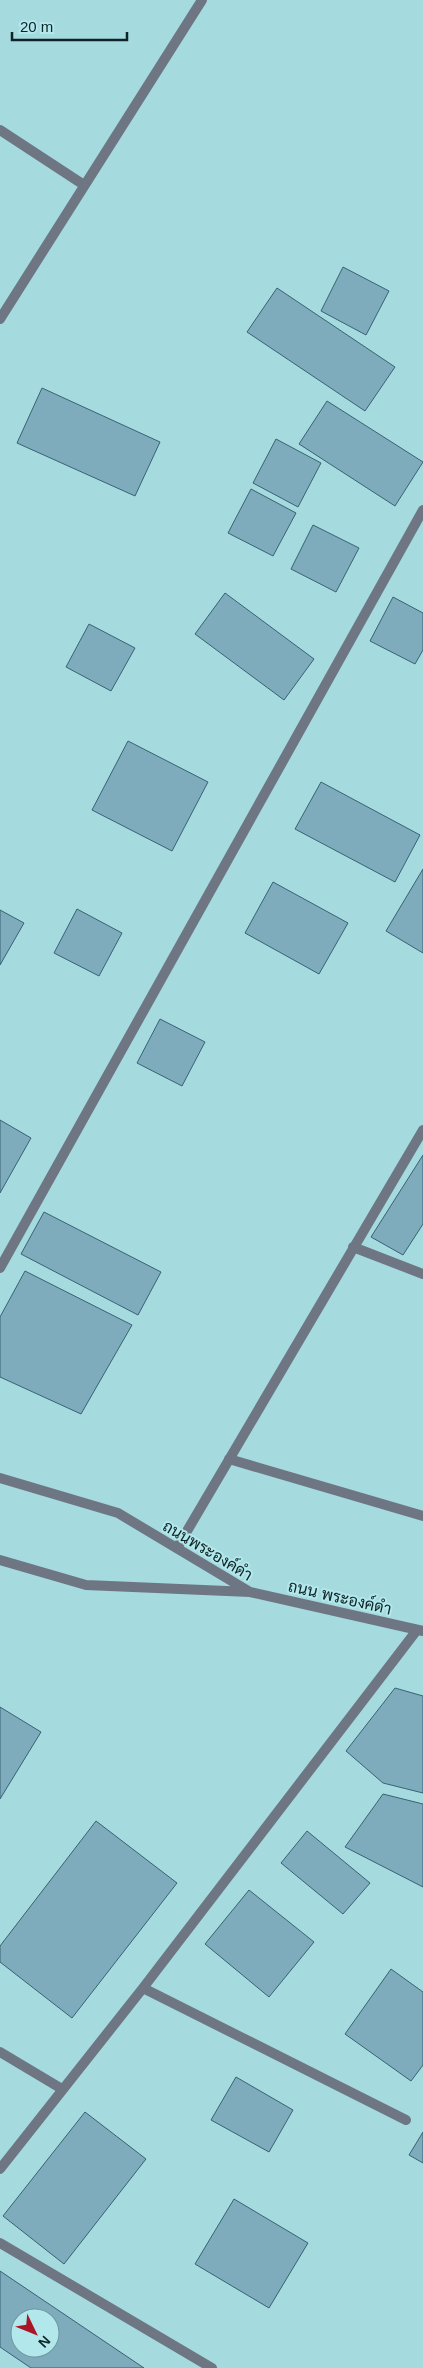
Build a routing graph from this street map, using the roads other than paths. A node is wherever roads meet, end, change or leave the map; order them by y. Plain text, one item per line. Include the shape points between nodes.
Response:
1 (202, 0) edge
2 (0, 130) edge
3 (84, 185) junction
4 (0, 320) edge
5 (423, 510) edge
6 (423, 1130) edge
7 (353, 1247) junction
8 (0, 1268) edge
9 (423, 1274) edge
10 (229, 1459) junction
11 (0, 1478) edge
12 (423, 1516) edge
13 (177, 1548) junction
14 (0, 1560) edge
15 (250, 1592) junction
16 (420, 1631) edge
17 (143, 1988) junction
18 (0, 2052) edge
19 (62, 2090) junction
20 (406, 2120) dead end
21 (0, 2169) edge
22 (0, 2243) edge
23 (212, 2368) edge

1 - 3 street
2 - 3 street
3 - 4 street
5 - 8 street
6 - 7 street
7 - 9 street
7 - 10 street
10 - 12 street
10 - 13 street
11 - 13 street, ถนนพระองค์ดำ via 118,1513
13 - 15 street, ถนนพระองค์ดำ
14 - 15 street, ถนนพระองค์ดำ via 86,1585
15 - 16 street, ถนน พระองค์ดำ
16 - 17 street
17 - 19 street
17 - 20 street
18 - 19 street
19 - 21 street
22 - 23 street

